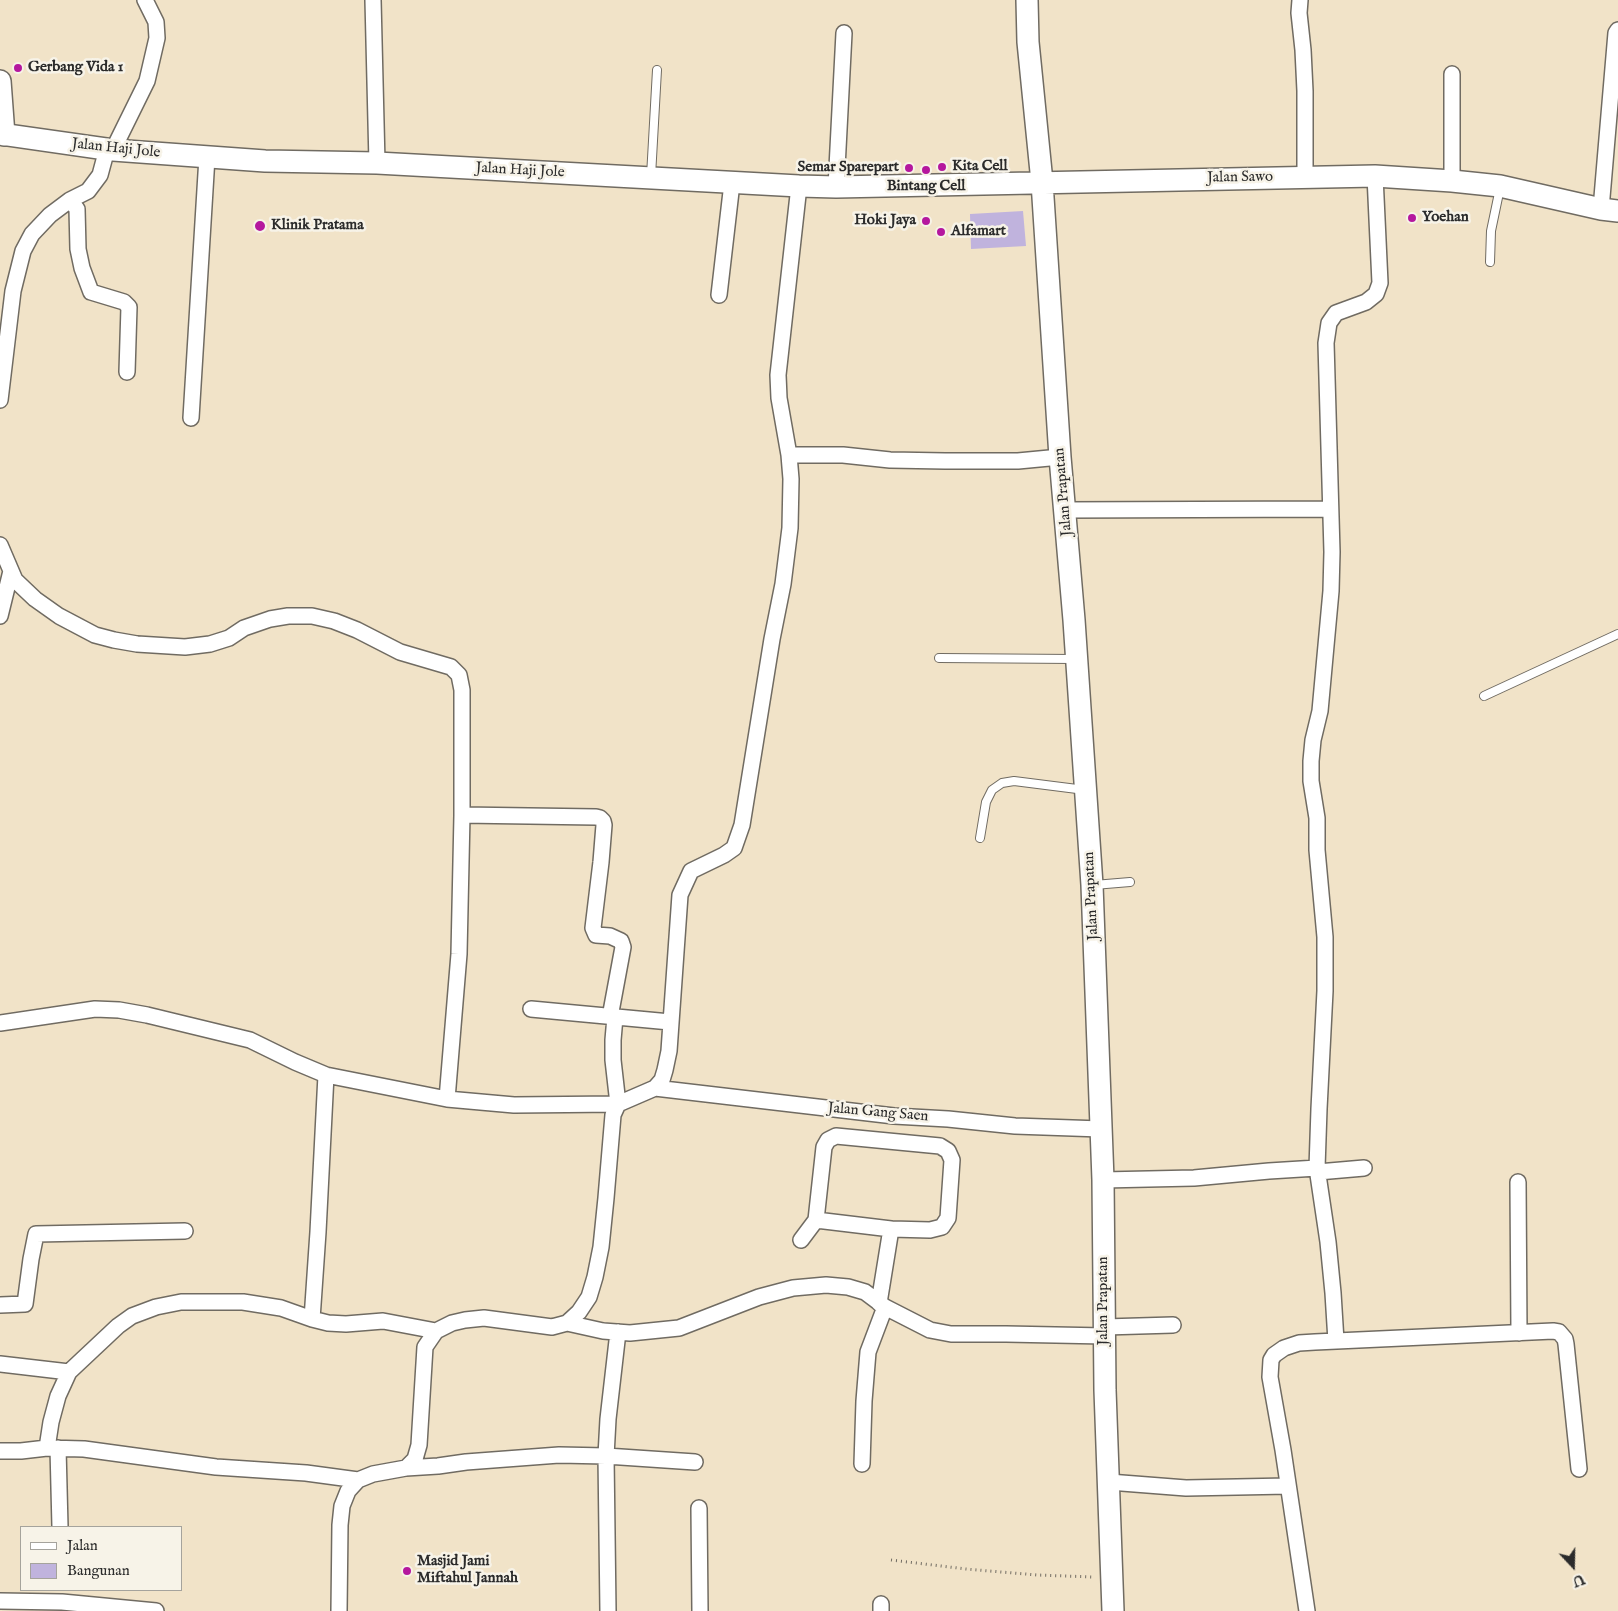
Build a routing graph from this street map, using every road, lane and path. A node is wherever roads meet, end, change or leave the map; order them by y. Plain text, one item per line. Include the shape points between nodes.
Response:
1 (145, 0) edge
2 (373, 0) edge
3 (1027, 0) edge
4 (1300, 0) edge
5 (1618, 30) edge
6 (844, 33) dead end
7 (657, 70) dead end
8 (1452, 74) dead end
9 (0, 81) edge
10 (2, 135) edge
11 (110, 150) junction
12 (207, 157) junction
13 (377, 163) junction
14 (1375, 176) junction
15 (1305, 177) junction
16 (651, 178) junction
17 (1452, 181) junction
18 (1042, 182) junction
19 (732, 183) junction
20 (799, 186) junction
21 (1500, 186) junction
22 (836, 187) junction
23 (70, 200) junction
24 (1610, 210) edge
25 (1490, 262) dead end
26 (719, 295) dead end
27 (126, 372) dead end
28 (0, 400) edge
29 (191, 418) dead end
30 (789, 455) junction
31 (1060, 457) junction
32 (1330, 509) junction
33 (1066, 510) junction
34 (0, 546) edge
35 (11, 571) junction
36 (0, 616) edge
37 (1618, 634) edge
38 (939, 658) dead end
39 (1077, 659) junction
40 (1484, 696) dead end
41 (1086, 790) junction
42 (462, 816) junction
43 (980, 838) dead end
44 (1130, 882) dead end
45 (1092, 885) junction
46 (531, 1010) dead end
47 (612, 1017) junction
48 (670, 1022) junction
49 (0, 1024) edge
50 (326, 1075) junction
51 (655, 1088) junction
52 (447, 1099) junction
53 (618, 1104) junction
54 (1101, 1129) junction
55 (1364, 1168) dead end
56 (1318, 1170) junction
57 (1103, 1180) junction
58 (1518, 1182) dead end
59 (816, 1220) junction
60 (891, 1228) junction
61 (185, 1231) dead end
62 (801, 1240) dead end
63 (0, 1304) edge
64 (882, 1305) junction
65 (312, 1319) junction
66 (567, 1323) junction
67 (1173, 1325) dead end
68 (436, 1331) junction
69 (1105, 1331) junction
70 (618, 1332) junction
71 (1519, 1333) junction
72 (1336, 1341) junction
73 (0, 1364) edge
74 (69, 1372) junction
75 (53, 1448) junction
76 (0, 1451) edge
77 (606, 1456) junction
78 (695, 1462) dead end
79 (862, 1464) dead end
80 (406, 1468) junction
81 (1579, 1470) dead end
82 (358, 1480) junction
83 (1109, 1482) junction
84 (1288, 1486) junction
85 (699, 1508) dead end
86 (60, 1526) edge
87 (891, 1560) dead end
88 (1111, 1577) junction
89 (62, 1596) edge
90 (0, 1601) edge
91 (129, 1610) edge
92 (156, 1611) edge
93 (339, 1611) edge
94 (608, 1611) edge
95 (700, 1611) edge
96 (1113, 1611) edge
97 (1307, 1611) edge

1 - 11 street via 156,22 157,38 147,81
2 - 13 street
3 - 18 main road
4 - 15 street
5 - 24 street
6 - 22 street
7 - 16 lane
8 - 17 street
9 - 10 main road
10 - 11 main road, Jalan Haji Jole
11 - 12 main road, Jalan Haji Jole
11 - 23 street via 100,175 88,191
12 - 13 main road, Jalan Haji Jole
12 - 29 street
13 - 16 main road, Jalan Haji Jole
14 - 15 main road, Jalan Sawo
14 - 17 main road, Jalan Sawo
14 - 32 street via 1380,283 1376,294 1366,302 1336,313 1329,323 1326,343
15 - 18 main road, Jalan Sawo
16 - 19 main road, Jalan Haji Jole
17 - 21 main road, Jalan Sawo
18 - 22 main road, Jalan Haji Jole
18 - 31 main road, Jalan Prapatan
19 - 20 main road, Jalan Haji Jole
19 - 26 street
20 - 22 main road, Jalan Haji Jole
20 - 30 street via 778,375
21 - 24 main road, Jalan Sawo
21 - 25 lane via 1491,231
23 - 27 street via 77,209 79,257 91,292 124,302 129,307
23 - 28 street via 32,234 23,251 13,291
30 - 31 street via 945,462
30 - 48 street via 790,528 783,584 742,825 734,848 691,871 680,896
31 - 33 main road, Jalan Prapatan
32 - 33 street
32 - 56 street via 1331,591 1320,711 1311,761 1325,937
33 - 39 main road, Jalan Prapatan
34 - 35 street
35 - 36 street
35 - 42 street via 15,580 35,599 59,616 95,635 114,640 185,647 229,638 244,628 270,619 312,616 357,630 400,652 451,667 459,675 462,690
37 - 40 lane
38 - 39 lane
39 - 41 main road, Jalan Prapatan
41 - 43 lane via 1014,781 1002,783 992,790 986,802
41 - 45 main road, Jalan Prapatan
42 - 47 street via 596,817 603,821 593,928 596,934 620,941 623,947
42 - 52 street via 459,954
44 - 45 lane
45 - 54 main road, Jalan Prapatan
46 - 47 street
47 - 48 street
47 - 53 street
48 - 51 street via 665,1070
49 - 50 street via 95,1010 119,1010 250,1040
50 - 52 street
50 - 65 street
51 - 53 street
51 - 54 street, Jalan Gang Saen via 894,1116
52 - 53 street via 514,1105
53 - 66 street via 613,1115 601,1247 595,1277 589,1298
54 - 57 main road, Jalan Prapatan
55 - 56 street
56 - 57 street
56 - 72 street
57 - 69 main road, Jalan Prapatan
58 - 71 street
59 - 60 street
59 - 60 street via 824,1147 828,1140 836,1136 940,1146 948,1150 952,1160 948,1218 942,1227 930,1230
59 - 62 street
60 - 64 street
61 - 63 street via 36,1234 25,1304
64 - 69 street via 930,1330 951,1334
64 - 70 street via 864,1292 848,1287 793,1288 759,1297 679,1328
64 - 79 street via 868,1352
65 - 68 street via 346,1324 383,1321
65 - 74 street via 282,1308 243,1302 181,1302 156,1307 132,1316 118,1326
66 - 68 street via 552,1327 484,1318 452,1323
66 - 70 street
67 - 69 street
68 - 80 street via 425,1347 418,1445 415,1458
69 - 83 main road, Jalan Prapatan
70 - 77 street
71 - 72 street
71 - 81 street via 1553,1331 1565,1339
72 - 84 street via 1292,1345 1271,1360 1270,1377
73 - 74 street
74 - 75 street via 50,1422
75 - 76 street
75 - 82 street
75 - 86 street
77 - 78 street
77 - 80 street via 559,1455
77 - 94 street
80 - 82 street
82 - 93 street via 348,1491 342,1506
83 - 84 street via 1186,1488
83 - 88 main road, Jalan Prapatan
84 - 97 street
85 - 95 street
87 - 88 path via 966,1569
88 - 96 main road, Jalan Prapatan
89 - 90 street
89 - 91 street
91 - 92 street

